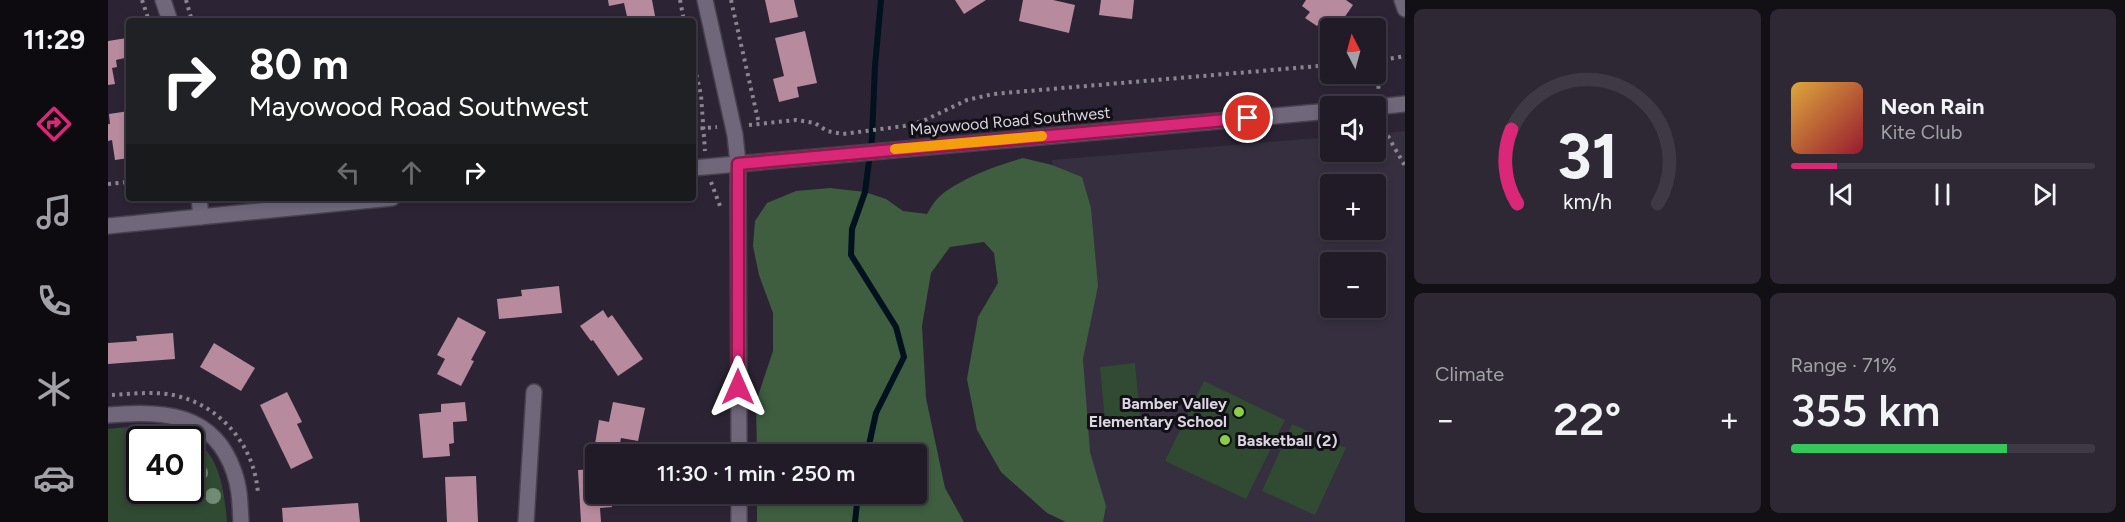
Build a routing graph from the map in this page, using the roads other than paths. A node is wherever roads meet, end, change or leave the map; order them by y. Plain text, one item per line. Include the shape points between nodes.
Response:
1 (163, 0) edge
2 (705, 0) edge
3 (1402, 0) edge
4 (1405, 9) edge
5 (169, 18) edge
6 (1405, 104) edge
7 (1386, 106) edge
8 (1320, 112) edge
9 (738, 164) junction
10 (700, 167) edge
11 (199, 201) edge
12 (363, 201) edge
13 (201, 218) junction
14 (108, 226) edge
15 (534, 392) dead end
16 (108, 415) edge
17 (739, 444) edge
18 (739, 504) edge
19 (241, 522) edge
20 (526, 522) edge
21 (739, 522) edge

1 - 5 street
2 - 9 street
3 - 4 street
6 - 7 street
8 - 9 street, Mayowood Road Southwest
9 - 10 street, Mayowood Road Southwest
9 - 17 street
11 - 13 street
12 - 13 street
13 - 14 street
15 - 20 street
16 - 19 street via 169,414 198,424 212,435 235,473
18 - 21 street

